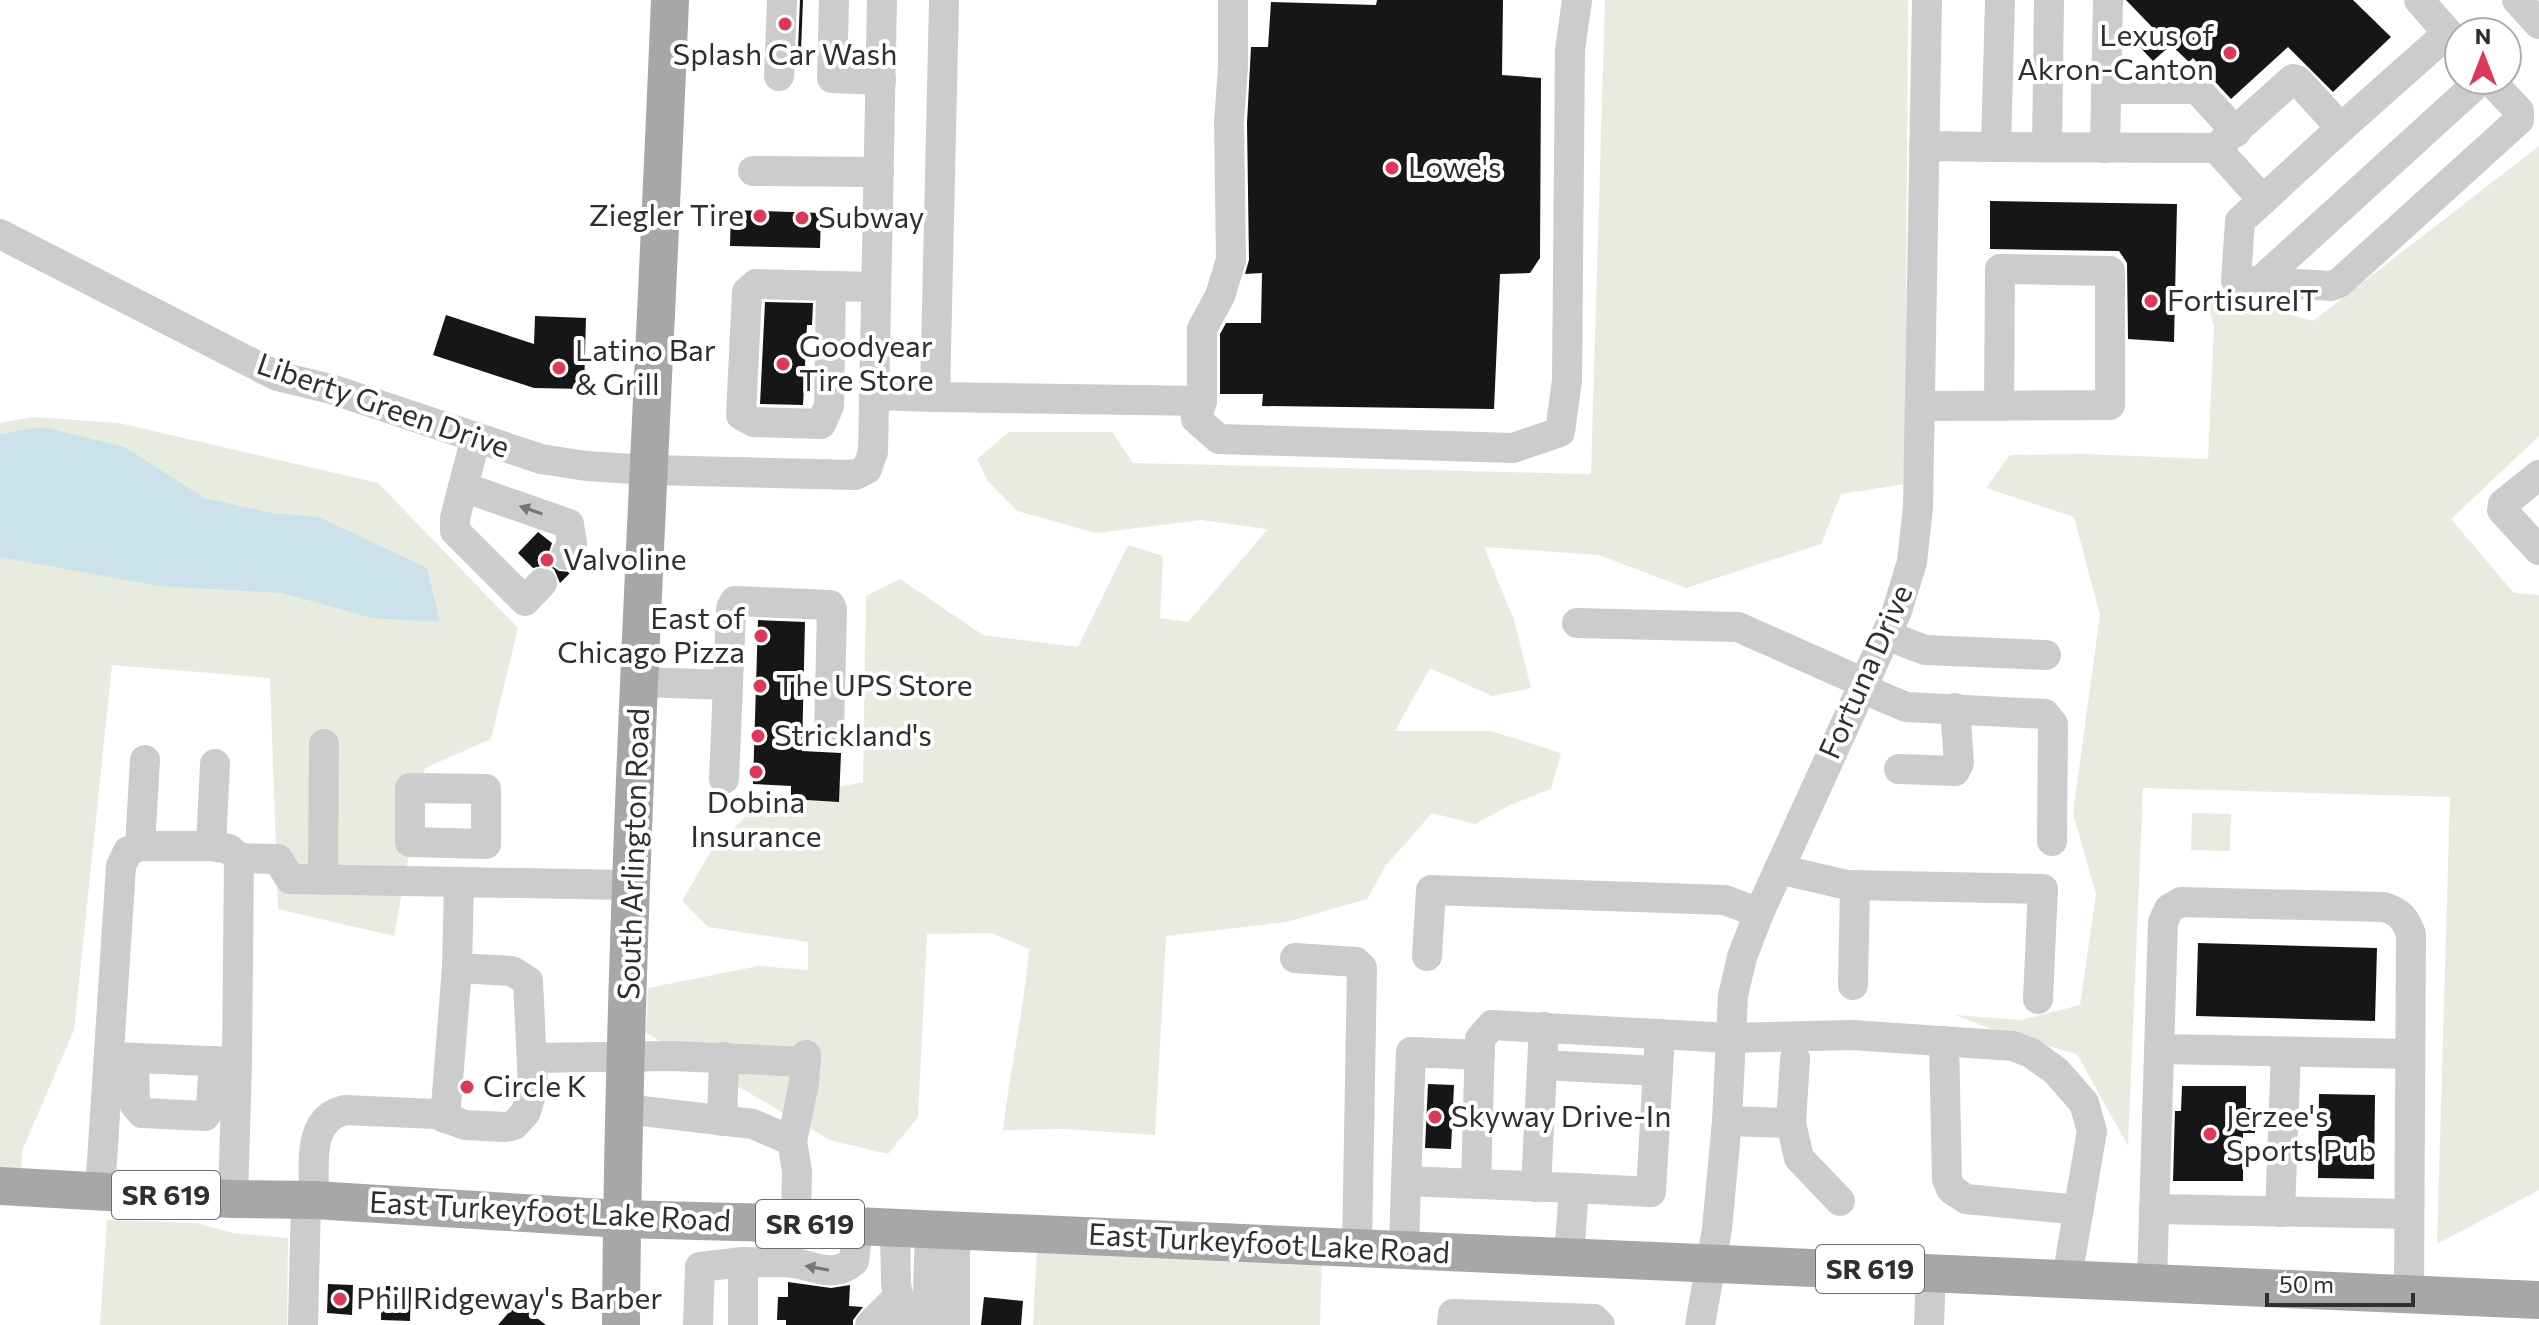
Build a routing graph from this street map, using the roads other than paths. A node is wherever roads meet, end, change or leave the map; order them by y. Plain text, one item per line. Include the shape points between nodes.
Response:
1 (670, 0) edge
2 (782, 0) edge
3 (834, 0) edge
4 (882, 0) edge
5 (944, 0) edge
6 (1233, 0) edge
7 (1577, 0) edge
8 (1927, 0) edge
9 (2000, 0) edge
10 (2049, 0) edge
11 (2108, 0) edge
12 (2419, 0) edge
13 (2517, 0) edge
14 (2539, 24) edge
15 (2443, 28) edge
16 (2443, 48) edge
17 (779, 76) dead end
18 (881, 80) junction
19 (2106, 89) junction
20 (2463, 96) edge
21 (2505, 96) edge
22 (2341, 128) junction
23 (2226, 140) junction
24 (1924, 146) junction
25 (1996, 147) junction
26 (2047, 147) junction
27 (2105, 148) junction
28 (753, 171) dead end
29 (879, 172) junction
30 (2263, 200) junction
31 (0, 234) edge
32 (2258, 283) junction
33 (831, 286) junction
34 (876, 287) junction
35 (874, 395) junction
36 (935, 397) junction
37 (1202, 401) junction
38 (1920, 406) junction
39 (1999, 406) junction
40 (476, 437) junction
41 (650, 470) junction
42 (2539, 475) edge
43 (463, 487) junction
44 (2539, 550) edge
45 (566, 555) dead end
46 (542, 583) dead end
47 (1577, 623) dead end
48 (1886, 635) junction
49 (2046, 655) dead end
50 (641, 682) junction
51 (728, 685) junction
52 (1863, 686) junction
53 (1955, 708) junction
54 (829, 734) dead end
55 (324, 744) dead end
56 (145, 760) dead end
57 (215, 764) dead end
58 (1899, 769) dead end
59 (724, 779) dead end
60 (2052, 841) dead end
61 (479, 844) dead end
62 (140, 846) junction
63 (211, 846) junction
64 (239, 858) junction
65 (1779, 869) junction
66 (323, 880) junction
67 (469, 882) junction
68 (629, 885) junction
69 (1855, 885) junction
70 (1759, 913) junction
71 (1427, 956) dead end
72 (1295, 958) dead end
73 (457, 968) junction
74 (1853, 985) dead end
75 (2038, 999) dead end
76 (1544, 1027) junction
77 (1660, 1034) junction
78 (1730, 1038) junction
79 (1944, 1041) junction
80 (2159, 1049) junction
81 (2286, 1052) junction
82 (2410, 1054) junction
83 (1480, 1055) junction
84 (122, 1057) junction
85 (724, 1057) junction
86 (532, 1058) junction
87 (627, 1058) junction
88 (1795, 1059) dead end
89 (226, 1062) junction
90 (1543, 1065) junction
91 (1658, 1071) junction
92 (625, 1109) junction
93 (445, 1118) junction
94 (722, 1121) junction
95 (1727, 1121) junction
96 (1791, 1123) junction
97 (792, 1141) junction
98 (1406, 1181) junction
99 (1476, 1184) junction
100 (0, 1186) edge
101 (1536, 1187) junction
102 (1574, 1188) junction
103 (100, 1192) junction
104 (233, 1199) junction
105 (310, 1200) junction
106 (1840, 1201) dead end
107 (2154, 1209) junction
108 (2079, 1210) junction
109 (2280, 1212) junction
110 (2409, 1214) junction
111 (621, 1219) junction
112 (796, 1223) junction
113 (858, 1226) junction
114 (927, 1229) junction
115 (1357, 1248) junction
116 (1404, 1250) junction
117 (1569, 1257) junction
118 (743, 1262) junction
119 (1712, 1262) junction
120 (1931, 1272) junction
121 (2067, 1278) junction
122 (2152, 1281) junction
123 (2409, 1293) junction
124 (2539, 1300) edge
125 (902, 1318) edge
126 (303, 1325) edge
127 (621, 1325) edge
128 (698, 1325) edge
129 (743, 1325) edge
130 (870, 1325) edge
131 (955, 1325) edge
132 (1452, 1325) edge
133 (1600, 1325) edge
134 (1700, 1325) edge
135 (1929, 1325) edge

1 - 41 main road, South Arlington Road
2 - 17 street
3 - 18 street via 832,78
4 - 18 street
5 - 36 street
6 - 37 street via 1231,260 1202,329
7 - 37 street via 1570,50 1567,380 1560,432 1513,448 1219,439 1196,419
8 - 24 street, Fortuna Drive
9 - 25 street
10 - 26 street
11 - 19 street
12 - 15 street
13 - 14 street
16 - 22 street
18 - 29 street
19 - 23 street via 2197,89
19 - 27 street
20 - 32 street
21 - 32 street via 2519,111 2519,120 2339,283
22 - 23 street via 2293,79
22 - 30 street
23 - 27 street
23 - 30 street
24 - 25 street
24 - 38 street, Fortuna Drive
25 - 26 street
26 - 27 street
28 - 29 street
29 - 34 street
30 - 32 street via 2238,225 2236,280
31 - 40 street, Liberty Green Drive via 277,376
33 - 33 street via 756,284 747,292 741,415 754,422 821,424 829,406
33 - 34 street
34 - 35 street
35 - 36 street
35 - 41 street, Liberty Green Drive via 873,452 862,473
36 - 37 street
38 - 39 street
38 - 48 street, Fortuna Drive via 1914,552
39 - 39 street via 2110,405 2110,271 2000,269
40 - 41 street, Liberty Green Drive via 541,459
40 - 43 street
41 - 50 main road, South Arlington Road
42 - 44 street via 2502,510
45 -> 43 street via 572,543 569,524
43 - 46 street via 455,531 525,601
47 - 52 street via 1738,627
48 - 49 street via 1925,650
48 - 52 street, Fortuna Drive
50 - 51 street
50 - 68 main road, South Arlington Road
51 - 54 street via 735,601 830,605
51 - 59 street
52 - 53 street via 1906,707
52 - 65 street, Fortuna Drive
53 - 58 street via 1955,771
53 - 60 street via 2045,714 2053,724
55 - 66 street
56 - 62 street
57 - 63 street
61 - 67 street
62 - 63 street
62 - 84 street via 128,851 121,866
63 - 64 street via 229,849
64 - 66 street via 278,859 290,879
64 - 89 street
65 - 69 street
65 - 70 street, Fortuna Drive
66 - 67 street
67 - 68 street
67 - 73 street
68 - 87 main road, South Arlington Road
69 - 74 street
69 - 75 street via 2043,889
70 - 71 street via 1725,900 1431,890
70 - 78 street, Fortuna Drive via 1742,957
72 - 115 street via 1356,962 1362,968
73 - 86 street via 512,971 528,981
73 - 93 street
76 - 77 street
76 - 83 street via 1492,1025 1480,1039
76 - 90 street
77 - 78 street
77 - 91 street
78 - 79 street via 1852,1035
78 - 95 street, Fortuna Drive
79 - 108 street via 2013,1046 2031,1053 2056,1071 2084,1103 2092,1131
79 - 108 street via 1951,1189 1966,1199
80 - 81 street
80 - 82 street via 2163,922 2169,909 2181,902 2398,911 2411,934
80 - 107 street
81 - 82 street
81 - 109 street
82 - 110 street
83 - 98 street via 1411,1052
83 - 99 street
84 - 89 street
84 - 89 street via 142,1113 205,1116
84 - 103 street via 102,1126
85 - 87 street
85 - 94 street
85 - 97 street via 806,1059
86 - 87 street
86 - 93 street via 529,1105 514,1125 465,1125
87 - 92 main road, South Arlington Road
88 - 96 street
89 - 104 street
90 - 91 street
90 - 101 street
91 - 102 street via 1651,1192
92 - 94 street
92 - 111 main road, South Arlington Road
93 - 105 street via 414,1112 335,1112 320,1124 316,1136
94 - 97 street via 753,1124
95 - 96 street
95 - 119 street, Fortuna Drive
96 - 106 street via 1799,1158
97 - 112 street
98 - 99 street
98 - 116 street
99 - 101 street
100 - 103 main road, East Turkeyfoot Lake Road / SR 619
101 - 102 street
102 - 117 street
103 - 104 main road, East Turkeyfoot Lake Road / SR 619
104 - 105 main road, East Turkeyfoot Lake Road / SR 619
105 - 111 main road, East Turkeyfoot Lake Road / SR 619
105 - 126 street
107 - 109 street
107 - 122 street
108 - 121 street
109 - 110 street
110 - 123 street
111 - 112 main road, East Turkeyfoot Lake Road / SR 619
111 - 127 main road, South Arlington Road
112 - 113 main road, East Turkeyfoot Lake Road / SR 619
113 - 114 main road, East Turkeyfoot Lake Road / SR 619
113 -> 118 street via 854,1261 847,1268
114 - 115 main road, East Turkeyfoot Lake Road / SR 619
114 - 125 street via 896,1284
114 - 131 street
115 - 116 main road, East Turkeyfoot Lake Road / SR 619
116 - 117 main road, East Turkeyfoot Lake Road / SR 619
117 - 119 main road, East Turkeyfoot Lake Road / SR 619
118 - 128 street via 700,1267
118 - 129 street
119 - 120 main road, East Turkeyfoot Lake Road / SR 619
119 - 134 street, Fortuna Drive
120 - 121 main road, East Turkeyfoot Lake Road / SR 619
120 - 135 street
121 - 122 main road, East Turkeyfoot Lake Road / SR 619
122 - 123 main road, East Turkeyfoot Lake Road / SR 619
123 - 124 main road, East Turkeyfoot Lake Road / SR 619
125 - 130 street
132 - 133 street via 1453,1314 1594,1319

